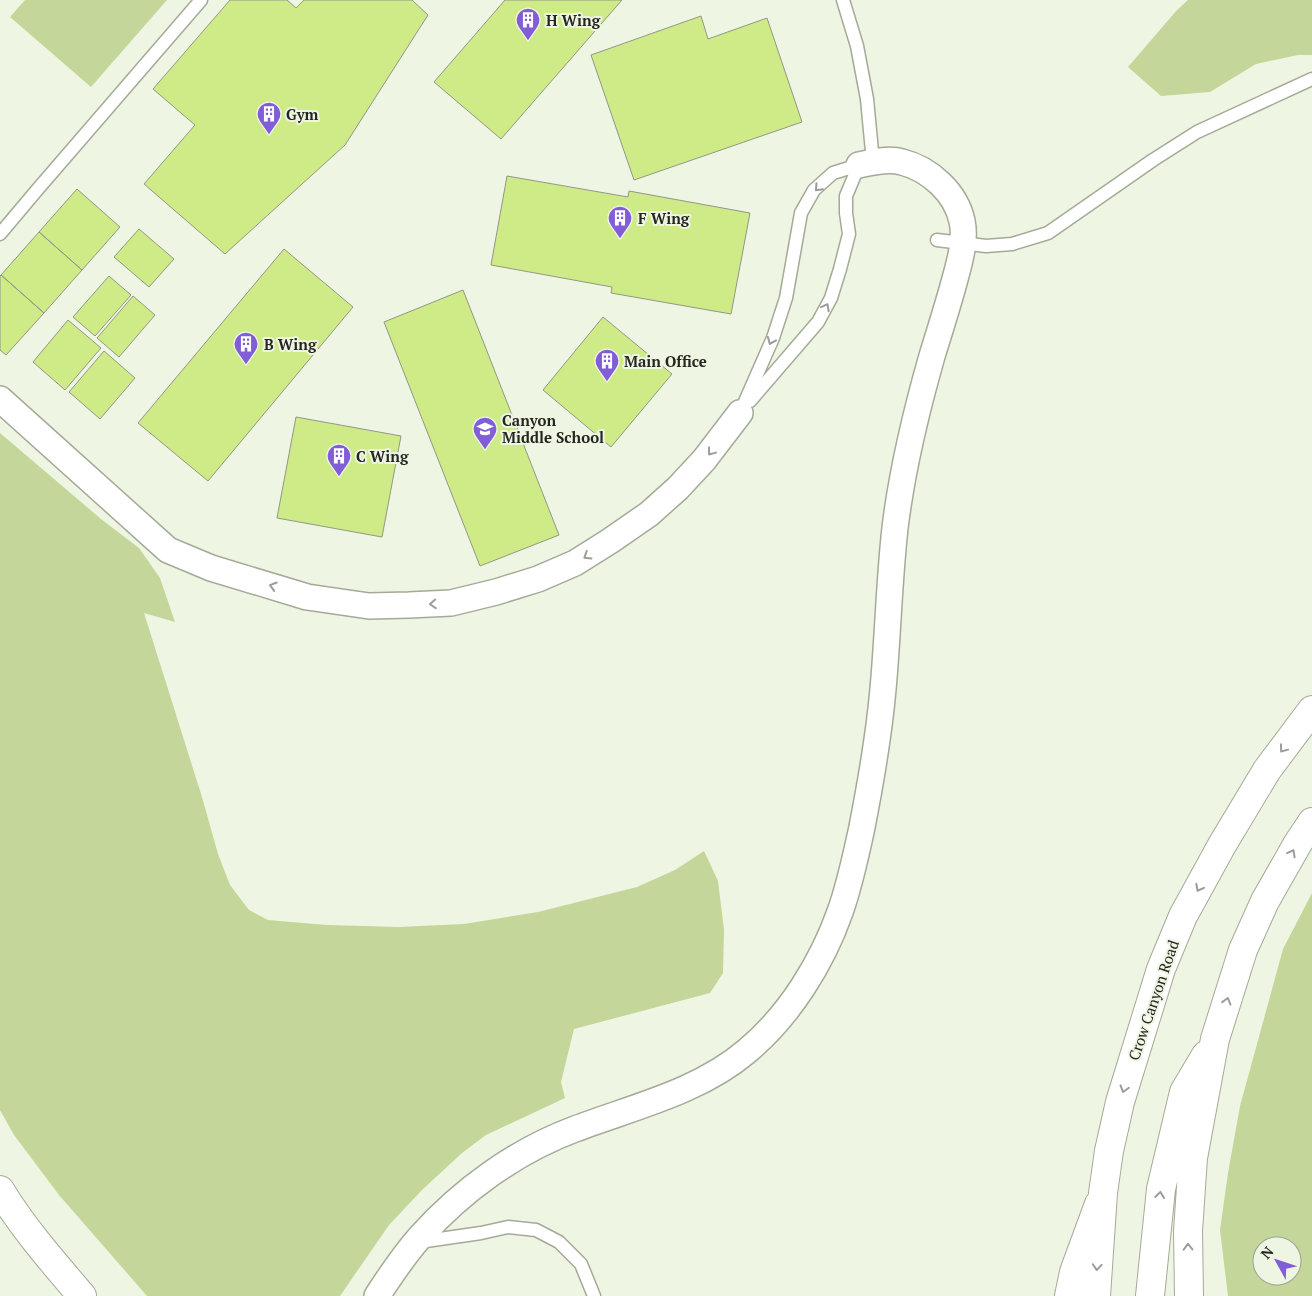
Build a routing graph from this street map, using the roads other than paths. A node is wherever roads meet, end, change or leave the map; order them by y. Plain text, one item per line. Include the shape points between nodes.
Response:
1 (201, 0) edge
2 (843, 0) edge
3 (1312, 79) edge
4 (866, 163) junction
5 (0, 234) edge
6 (937, 240) dead end
7 (962, 243) junction
8 (0, 399) edge
9 (740, 413) junction
10 (1312, 710) edge
11 (1312, 822) edge
12 (1216, 1039) junction
13 (0, 1190) edge
14 (1102, 1193) junction
15 (415, 1243) junction
16 (82, 1296) edge
17 (377, 1296) edge
18 (594, 1296) edge
19 (1069, 1296) edge
20 (1096, 1296) edge
21 (1150, 1296) edge
22 (1189, 1296) edge

1 - 5 lane
2 - 4 lane via 867,99
3 - 7 lane via 1196,132 1048,233 1012,244 986,246
4 - 7 street via 900,161 924,171 946,188 963,223
9 -> 4 lane via 818,322 831,298 849,234 846,196
4 -> 9 lane via 833,173 814,190 801,213 786,298 773,338
6 - 7 lane
7 - 15 street via 903,478 876,752 854,867 840,912 811,973 771,1028 719,1072 650,1102 571,1130 513,1159 447,1209
9 -> 8 street via 678,488 649,514 575,563 504,590 451,602 370,606 307,596 211,568 168,550
10 -> 14 main road, Crow Canyon Road via 1267,770 1222,845 1180,925 1161,969 1120,1102
12 -> 11 main road via 1247,942 1265,901
21 -> 12 main road via 1161,1189 1184,1092
22 -> 12 main road via 1188,1231 1193,1158
13 - 16 main road via 47,1255
14 - 19 main road via 1074,1272
14 -> 20 main road, Crow Canyon Road
15 - 17 street
15 - 18 lane via 508,1227 536,1230 559,1242 580,1264

